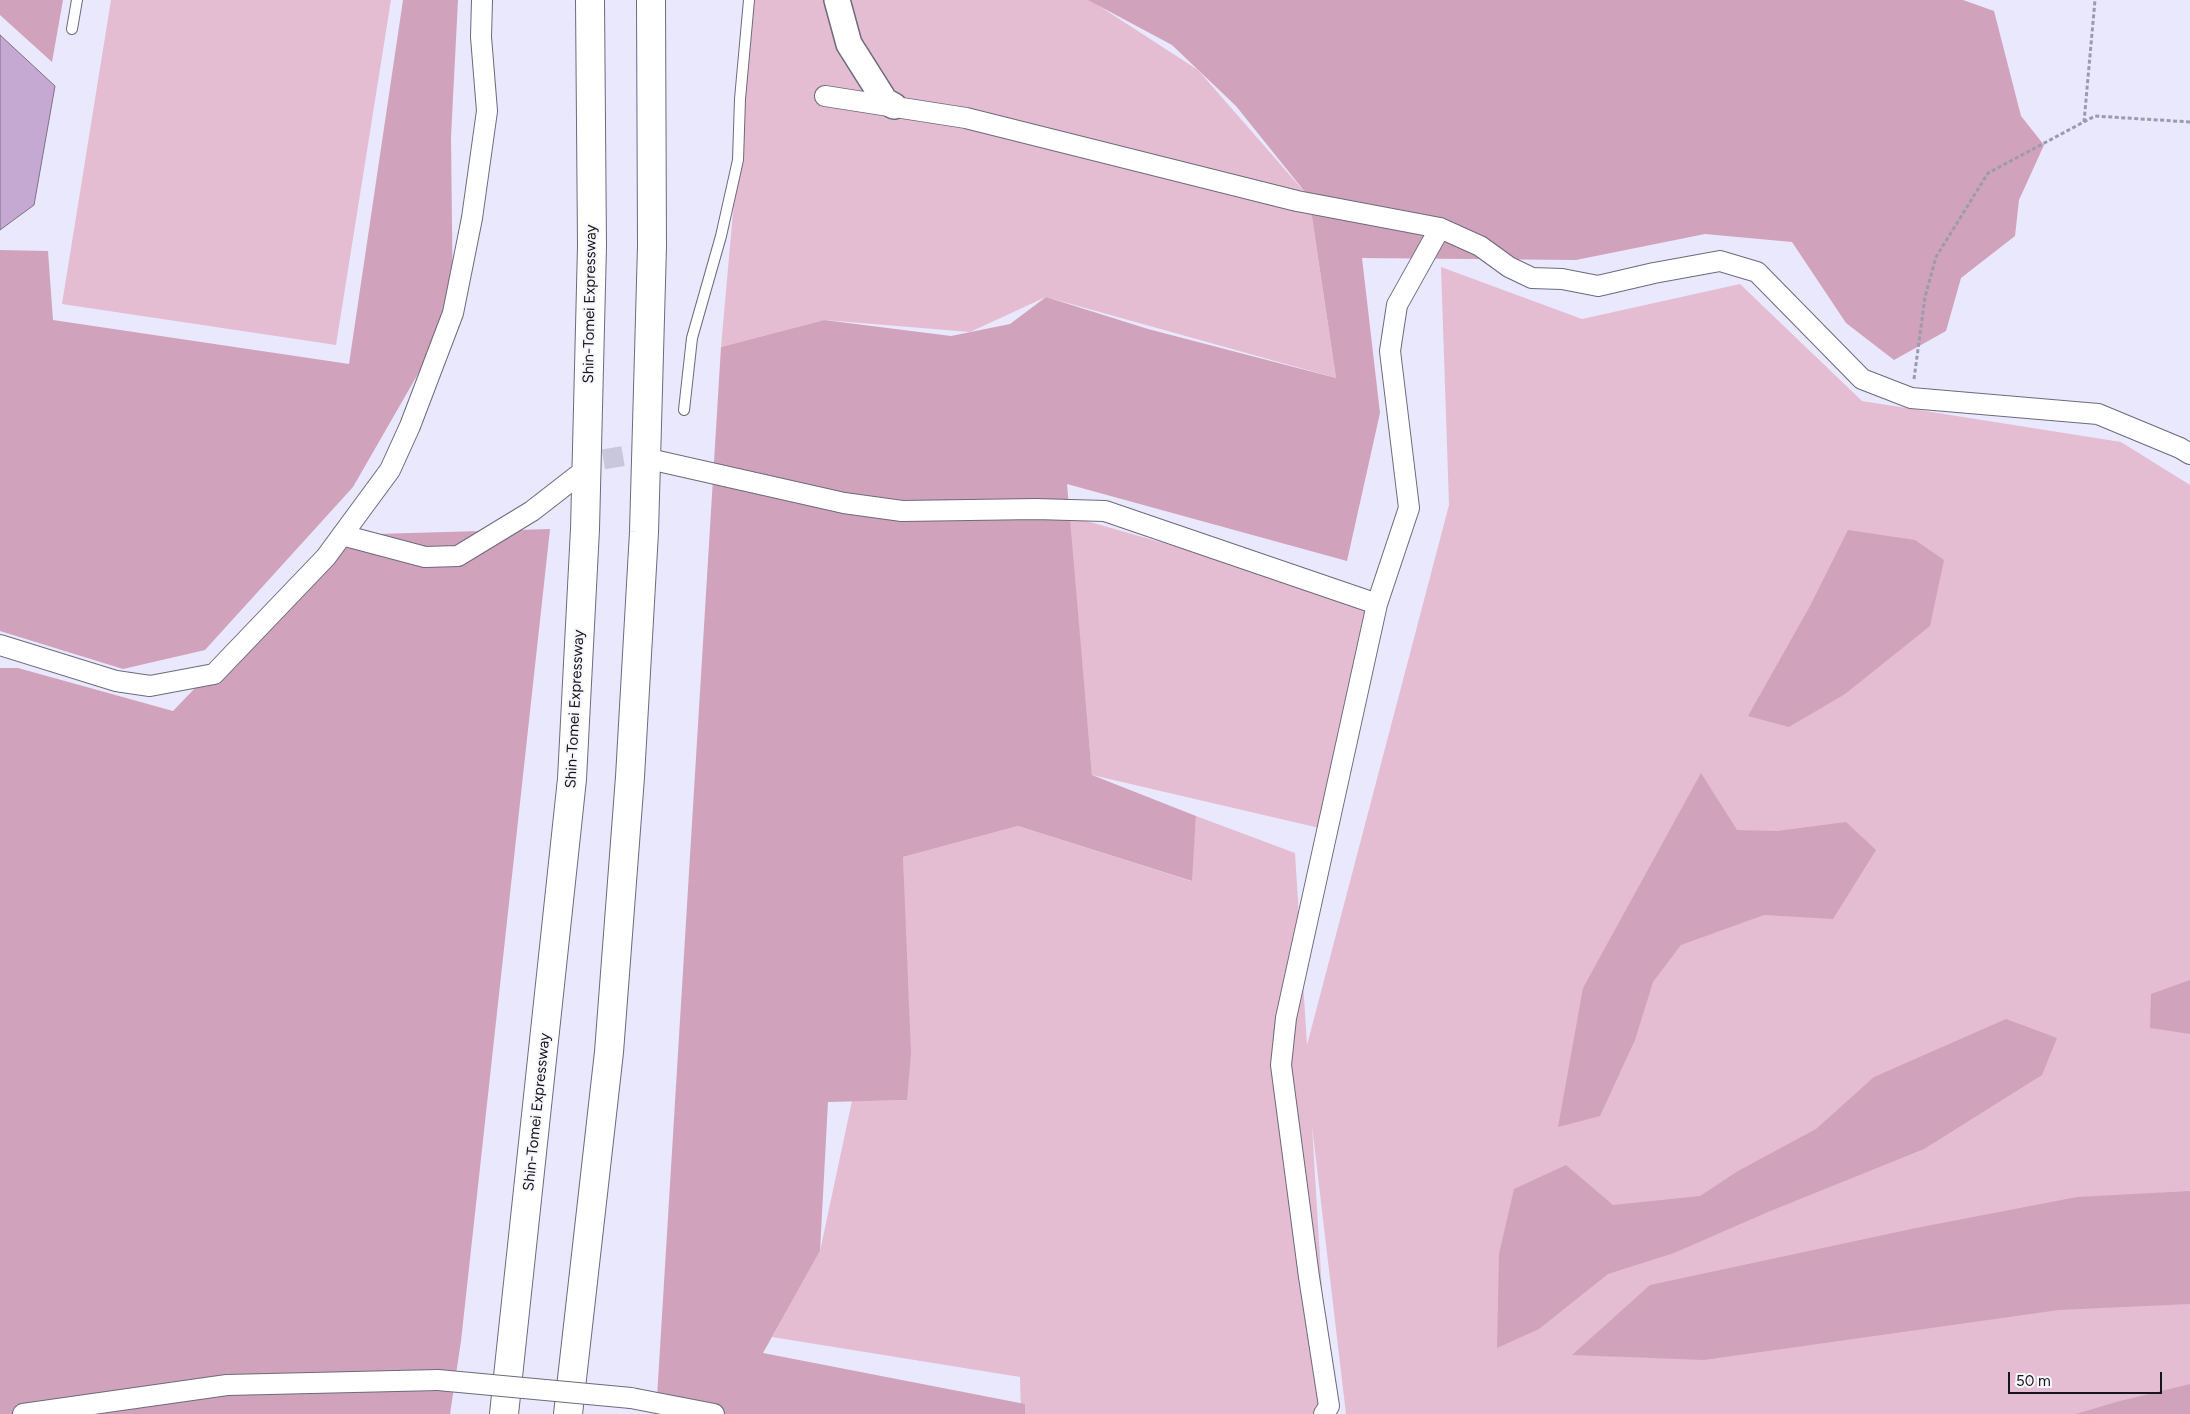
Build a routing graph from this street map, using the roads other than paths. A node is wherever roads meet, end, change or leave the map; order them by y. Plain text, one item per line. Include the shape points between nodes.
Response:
1 (77, 0) edge
2 (482, 0) edge
3 (590, 0) edge
4 (652, 0) edge
5 (749, 0) edge
6 (837, 0) edge
7 (72, 29) dead end
8 (825, 96) dead end
9 (894, 106) junction
10 (1440, 228) junction
11 (684, 410) dead end
12 (2190, 454) edge
13 (658, 461) tunnel mouth
14 (577, 476) tunnel mouth
15 (342, 535) junction
16 (1376, 604) junction
17 (0, 644) edge
18 (23, 1414) edge
19 (504, 1414) edge
20 (568, 1414) edge
21 (714, 1414) edge
22 (1324, 1414) edge

1 - 7 lane
2 - 15 street via 481,37 487,111 472,218 453,313 390,470
3 - 19 highway, Shin-Tomei Expressway via 592,246 585,529 572,780
4 - 20 highway via 652,266 644,532 630,777 609,1052
5 - 11 lane via 738,160 721,236 692,338
6 - 9 street via 849,44 885,101
8 - 9 street
9 - 10 street via 966,118 1297,201
10 - 12 street via 1480,246 1509,267 1532,278 1562,279 1598,286 1720,261 1757,272 1862,379 1911,398 2098,414
10 - 16 street via 1397,305 1390,351 1409,508
13 - 16 street via 844,503 902,511 1105,511
14 - 15 street via 532,511 458,556 425,557
15 - 17 street via 326,558 214,674 150,686 116,681
16 - 22 street via 1286,1018 1281,1065 1329,1406
18 - 21 street, bridge via 227,1385 438,1380 631,1398

